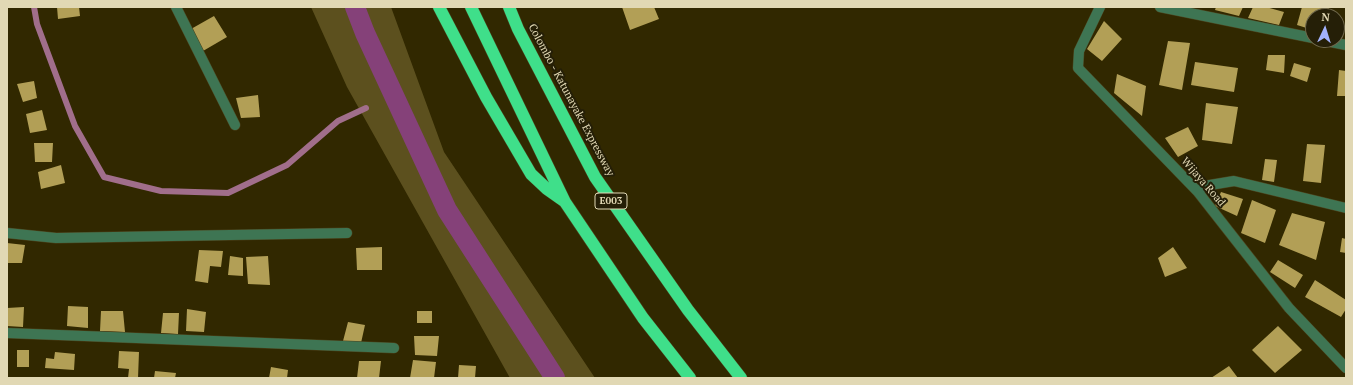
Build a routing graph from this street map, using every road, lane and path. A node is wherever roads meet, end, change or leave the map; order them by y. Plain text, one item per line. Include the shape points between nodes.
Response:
1 (176, 7) edge
2 (439, 7) edge
3 (471, 7) edge
4 (509, 7) edge
5 (1100, 7) edge
6 (1160, 7) edge
7 (1305, 36) edge
8 (235, 124) dead end
9 (1198, 192) junction
10 (564, 202) junction
11 (1346, 208) edge
12 (7, 233) edge
13 (348, 233) dead end
14 (7, 333) edge
15 (394, 348) dead end
16 (1346, 368) edge
17 (690, 378) edge
18 (741, 378) edge

1 - 8 street
2 - 10 highway via 486,97 531,174
3 - 10 highway
4 - 18 highway, Colombo - Katunayake Expressway / E003 via 595,177 688,310
5 - 9 street, Wijaya Road via 1079,51 1078,68
6 - 7 street
9 - 11 street via 1204,186 1234,181
9 - 16 street, Wijaya Road via 1289,308
10 - 17 highway via 642,318
12 - 13 street via 56,238
14 - 15 street

